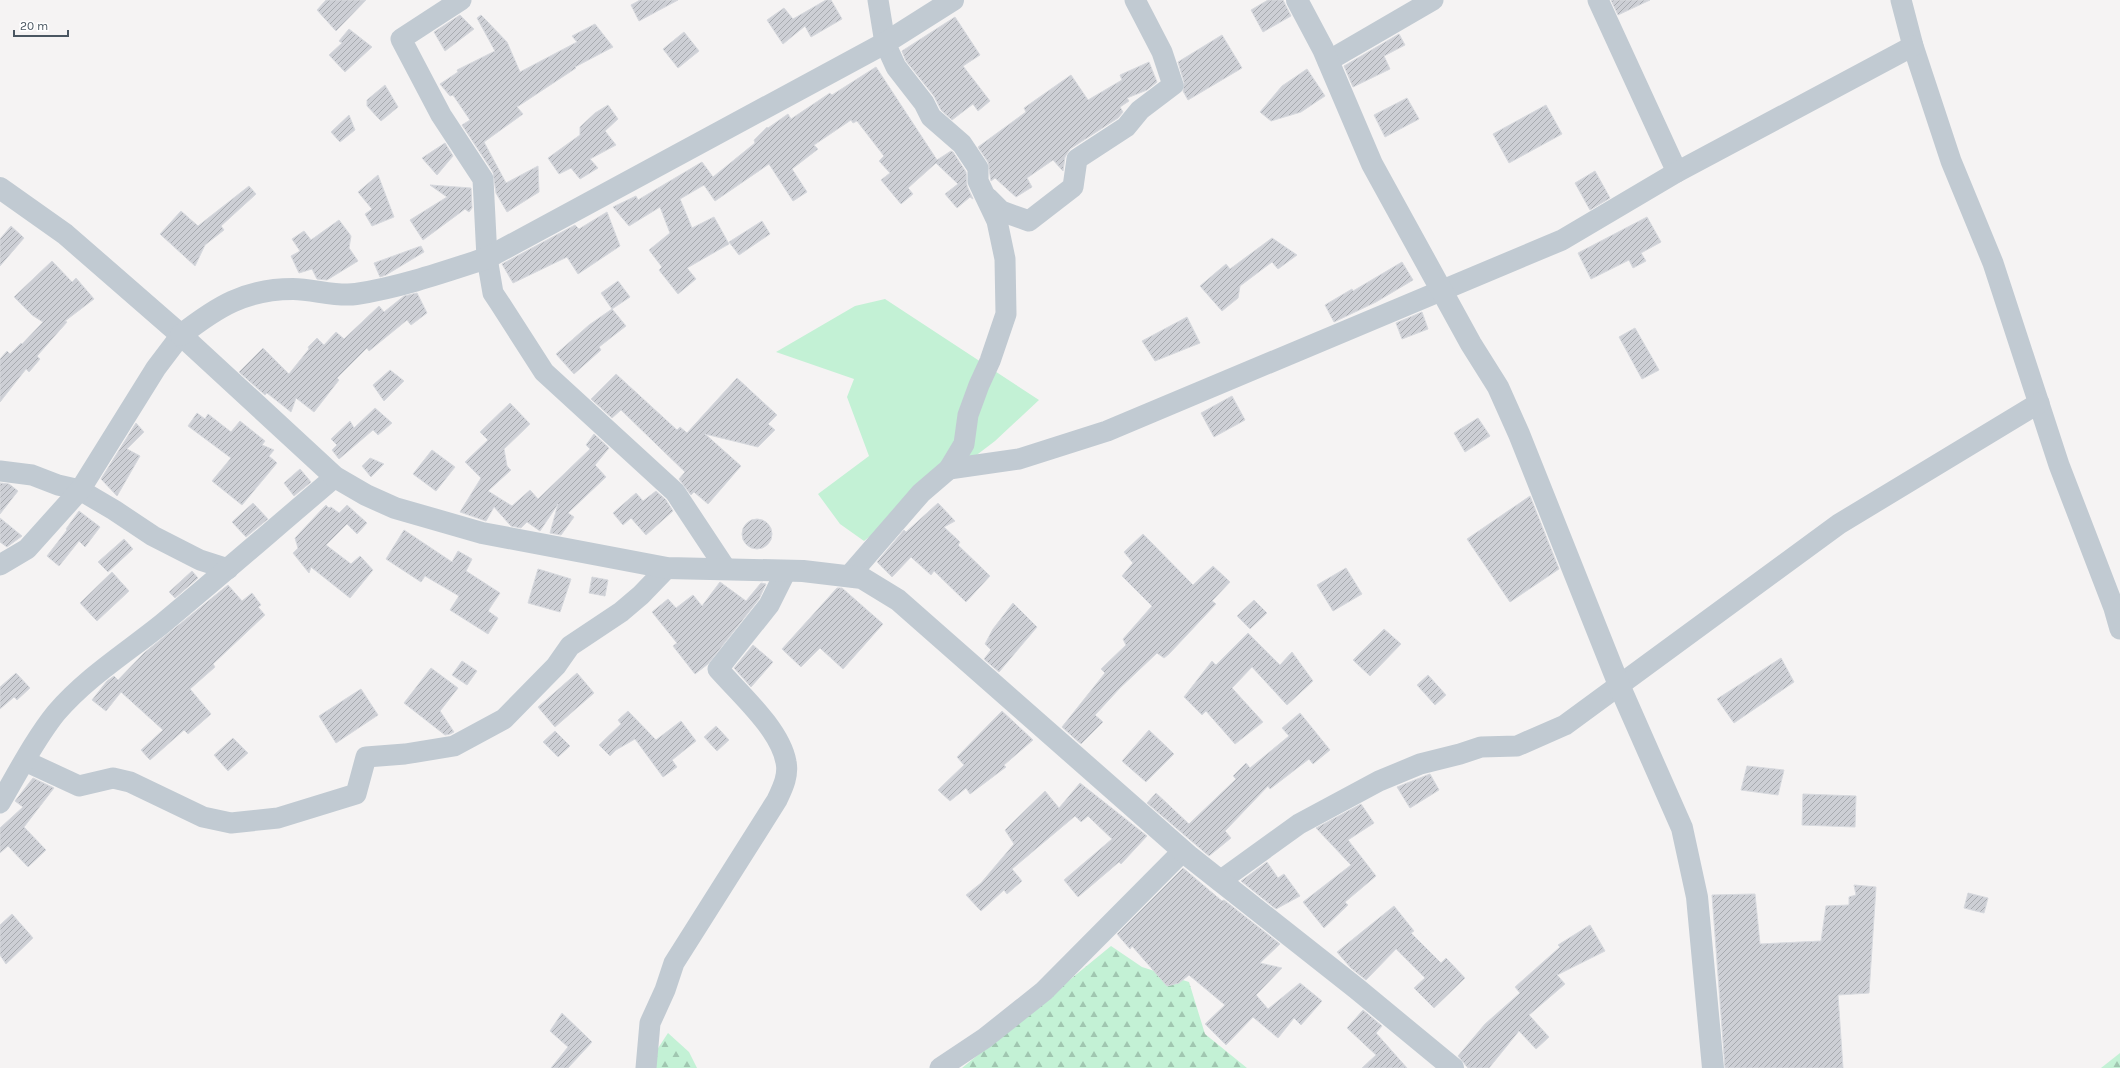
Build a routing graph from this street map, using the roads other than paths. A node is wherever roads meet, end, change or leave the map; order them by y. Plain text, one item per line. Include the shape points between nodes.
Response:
1 (461, 0) edge
2 (878, 0) edge
3 (953, 0) edge
4 (1135, 0) edge
5 (1297, 0) edge
6 (1433, 0) edge
7 (1598, 0) edge
8 (1901, 0) edge
9 (886, 43) junction
10 (1913, 46) junction
11 (1328, 61) junction
12 (1677, 172) junction
13 (0, 188) edge
14 (985, 196) junction
15 (487, 258) junction
16 (1441, 290) junction
17 (181, 335) junction
18 (2039, 403) junction
19 (949, 469) junction
20 (0, 471) edge
21 (335, 477) junction
22 (80, 490) junction
23 (0, 565) edge
24 (667, 568) junction
25 (726, 569) junction
26 (228, 570) junction
27 (786, 571) junction
28 (849, 576) junction
29 (2120, 629) edge
30 (1619, 685) junction
31 (25, 761) junction
32 (0, 803) edge
33 (1183, 851) junction
34 (1220, 881) junction
35 (646, 1068) edge
36 (940, 1068) edge
37 (1452, 1068) edge
38 (1713, 1068) edge

1 - 15 street via 401,39 441,115 483,179
2 - 9 street
3 - 9 street
4 - 14 street via 1162,52 1173,85 1140,110 1126,127 1078,159 1073,187 1029,221 1001,211
5 - 11 street
6 - 11 street
7 - 12 street
8 - 10 street
9 - 14 street via 896,67 924,102 931,116 962,144 978,168 978,181
9 - 15 street
10 - 12 street
10 - 18 street via 1951,161 1993,263
11 - 16 street via 1372,164
12 - 16 street via 1562,240
13 - 17 street via 65,234
14 - 19 street via 997,221 1004,259 1006,314 968,415 964,444
15 - 17 street via 421,280 354,294 292,289 254,294 220,306
15 - 25 street via 493,293 544,372 675,492
16 - 19 street via 1107,431 1019,459
16 - 30 street via 1498,387
17 - 21 street
17 - 22 street via 156,368
18 - 29 street via 2059,465
18 - 30 street via 1839,524
19 - 28 street via 921,493
20 - 22 street via 32,475
21 - 24 street via 395,508 482,533
21 - 26 street
22 - 23 street via 27,549
22 - 26 street via 153,536 193,557
24 - 25 street
24 - 31 street via 621,612 570,646 556,666 504,719 454,746 404,754 366,756 356,794 342,799 278,818 231,823 203,817 130,782 113,778 80,786
25 - 27 street
26 - 31 street via 94,675 55,714
27 - 28 street
27 - 35 street via 769,605 718,669 762,718 779,743 787,763 786,781 778,800 674,963 650,1023
28 - 33 street via 862,578 898,600
30 - 34 street via 1565,725 1517,746 1480,747 1420,764 1379,781 1299,824
30 - 38 street via 1686,840 1696,897
31 - 32 street
33 - 34 street
33 - 36 street via 1044,991 985,1038
34 - 37 street via 1356,988

